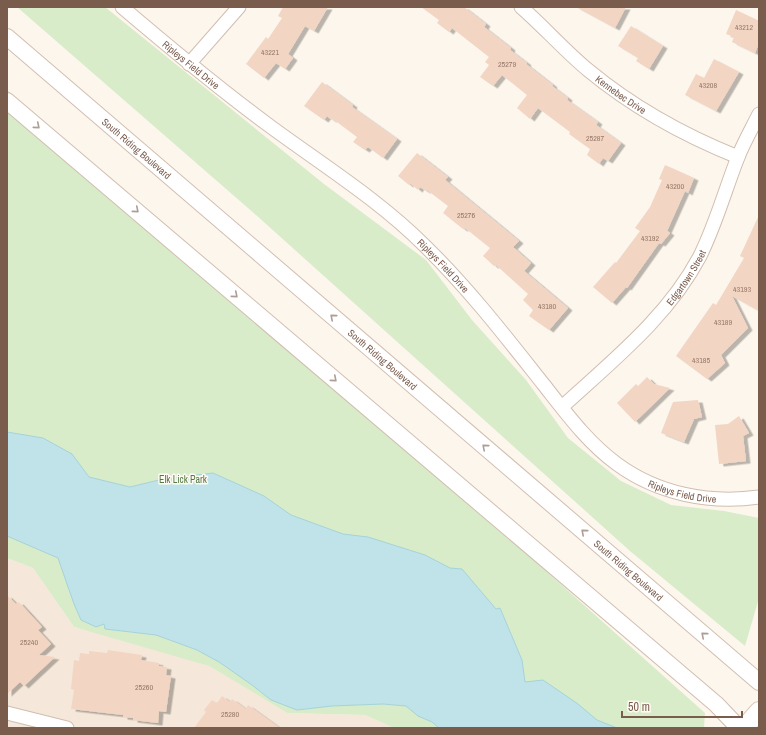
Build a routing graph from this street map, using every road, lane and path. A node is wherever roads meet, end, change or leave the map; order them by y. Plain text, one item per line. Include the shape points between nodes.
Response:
1 (122, 7) edge
2 (239, 7) edge
3 (521, 7) edge
4 (7, 37) edge
5 (189, 64) junction
6 (7, 101) edge
7 (759, 114) edge
8 (738, 157) junction
9 (562, 407) junction
10 (759, 497) edge
11 (759, 682) edge
12 (759, 711) edge
13 (7, 714) edge
14 (67, 728) edge
15 (739, 728) edge
16 (744, 728) edge

1 - 5 street, Ripleys Field Drive
2 - 5 street
3 - 8 street, Kennebec Drive via 587,69 635,104 685,134
11 -> 4 street, South Riding Boulevard
5 - 9 street, Ripleys Field Drive via 363,193 423,244 475,299
6 -> 15 street via 716,704
7 - 8 street, Edgartown Street
8 - 9 street, Edgartown Street via 711,234 678,290 645,331
9 - 10 street, Ripleys Field Drive via 605,455 649,483 687,496 707,499
12 - 16 main road
13 - 14 street

